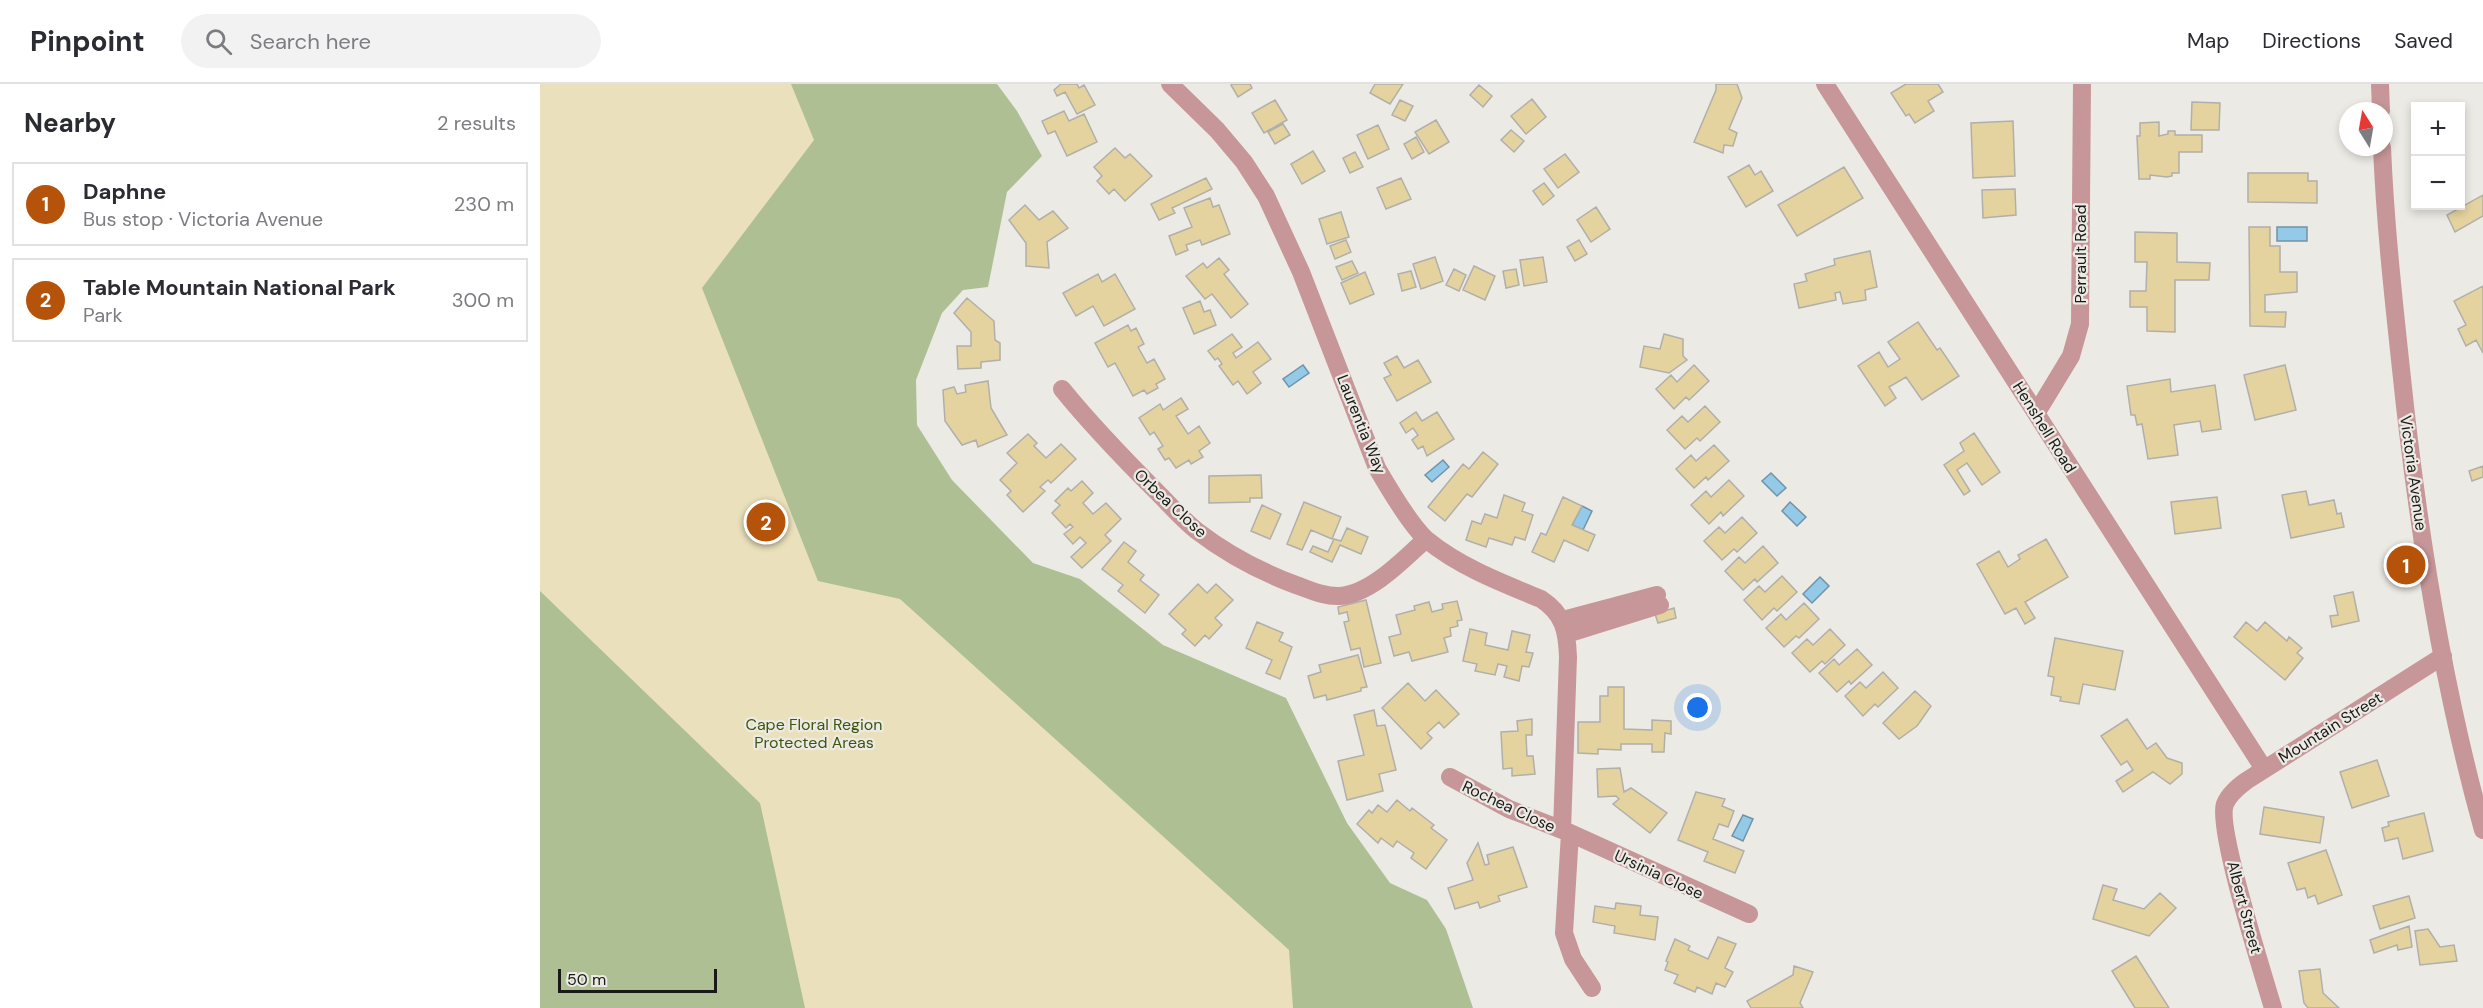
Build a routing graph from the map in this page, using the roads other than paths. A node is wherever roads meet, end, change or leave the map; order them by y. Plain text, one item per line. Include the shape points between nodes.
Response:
1 (1170, 84) edge
2 (1825, 84) edge
3 (2082, 84) edge
4 (2380, 84) edge
5 (2381, 102) edge
6 (2383, 156) edge
7 (1062, 390) dead end
8 (2037, 412) junction
9 (1426, 539) junction
10 (1658, 600) dead end
11 (1565, 627) junction
12 (2443, 656) junction
13 (2264, 769) junction
14 (1450, 777) dead end
15 (2224, 806) joint
16 (2482, 825) edge
17 (1566, 832) junction
18 (1749, 914) dead end
19 (1592, 988) dead end
20 (2273, 1008) edge

1 - 9 street, Laurentia Way via 1224,138 1266,196 1301,272 1377,468
2 - 8 street, Henshell Road
3 - 8 street, Perrault Road via 2080,324 2071,356
4 - 5 street
6 - 12 street, Victoria Avenue via 2412,472
7 - 9 street, Orbea Close via 1196,530 1276,578 1324,594 1350,594 1395,568
8 - 13 street, Henshell Road
9 - 11 street, Laurentia Way via 1471,568 1551,605
10 - 11 street
11 - 17 street
12 - 13 street, Mountain Street
12 - 16 street, Victoria Avenue
13 - 15 street, Mountain Street via 2237,787
14 - 17 street, Rochea Close via 1509,809
15 - 20 street, Albert Street via 2230,854
17 - 18 street, Ursinia Close
17 - 19 street via 1564,933 1573,959

